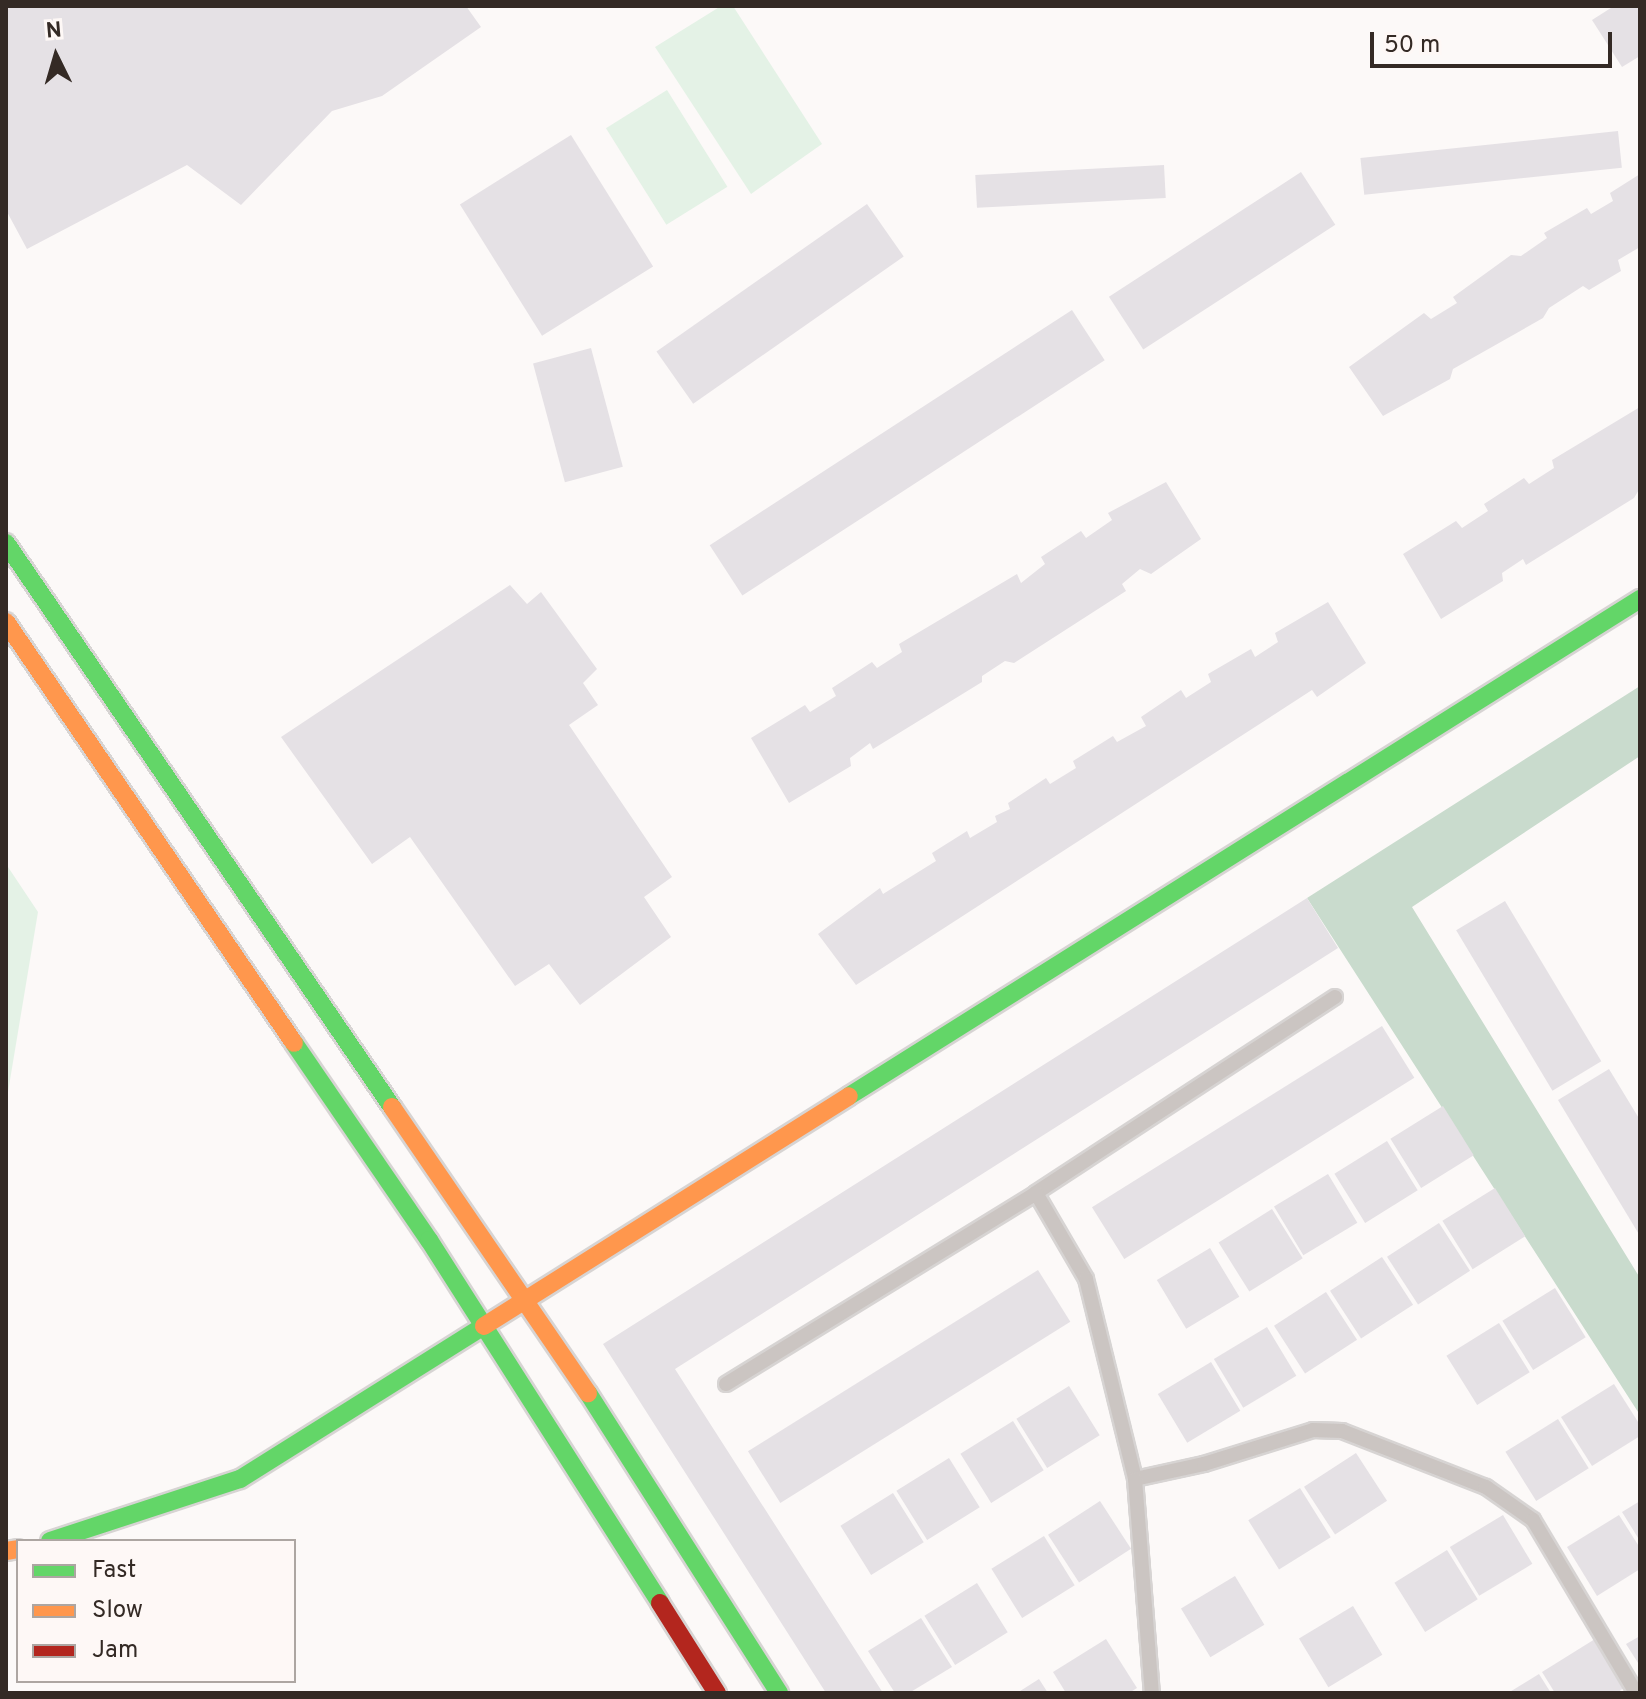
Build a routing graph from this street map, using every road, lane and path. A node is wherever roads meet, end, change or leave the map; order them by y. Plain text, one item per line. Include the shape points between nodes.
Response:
1 (6, 543) edge
2 (1640, 599) edge
3 (6, 622) edge
4 (1335, 997) dead end
5 (1036, 1193) junction
6 (524, 1300) junction
7 (485, 1325) junction
8 (726, 1384) dead end
9 (1135, 1479) junction
10 (56, 1539) edge
11 (717, 1693) edge
12 (779, 1693) edge
13 (1152, 1693) edge
14 (1636, 1693) edge

1 - 6 street
2 - 6 street
3 - 7 street
4 - 5 lane
5 - 8 lane
5 - 9 lane via 1086,1279
6 - 7 street
6 - 12 street
7 - 10 street via 240,1479
7 - 11 street
9 - 13 lane
9 - 14 lane via 1313,1430 1342,1431 1486,1487 1533,1520

